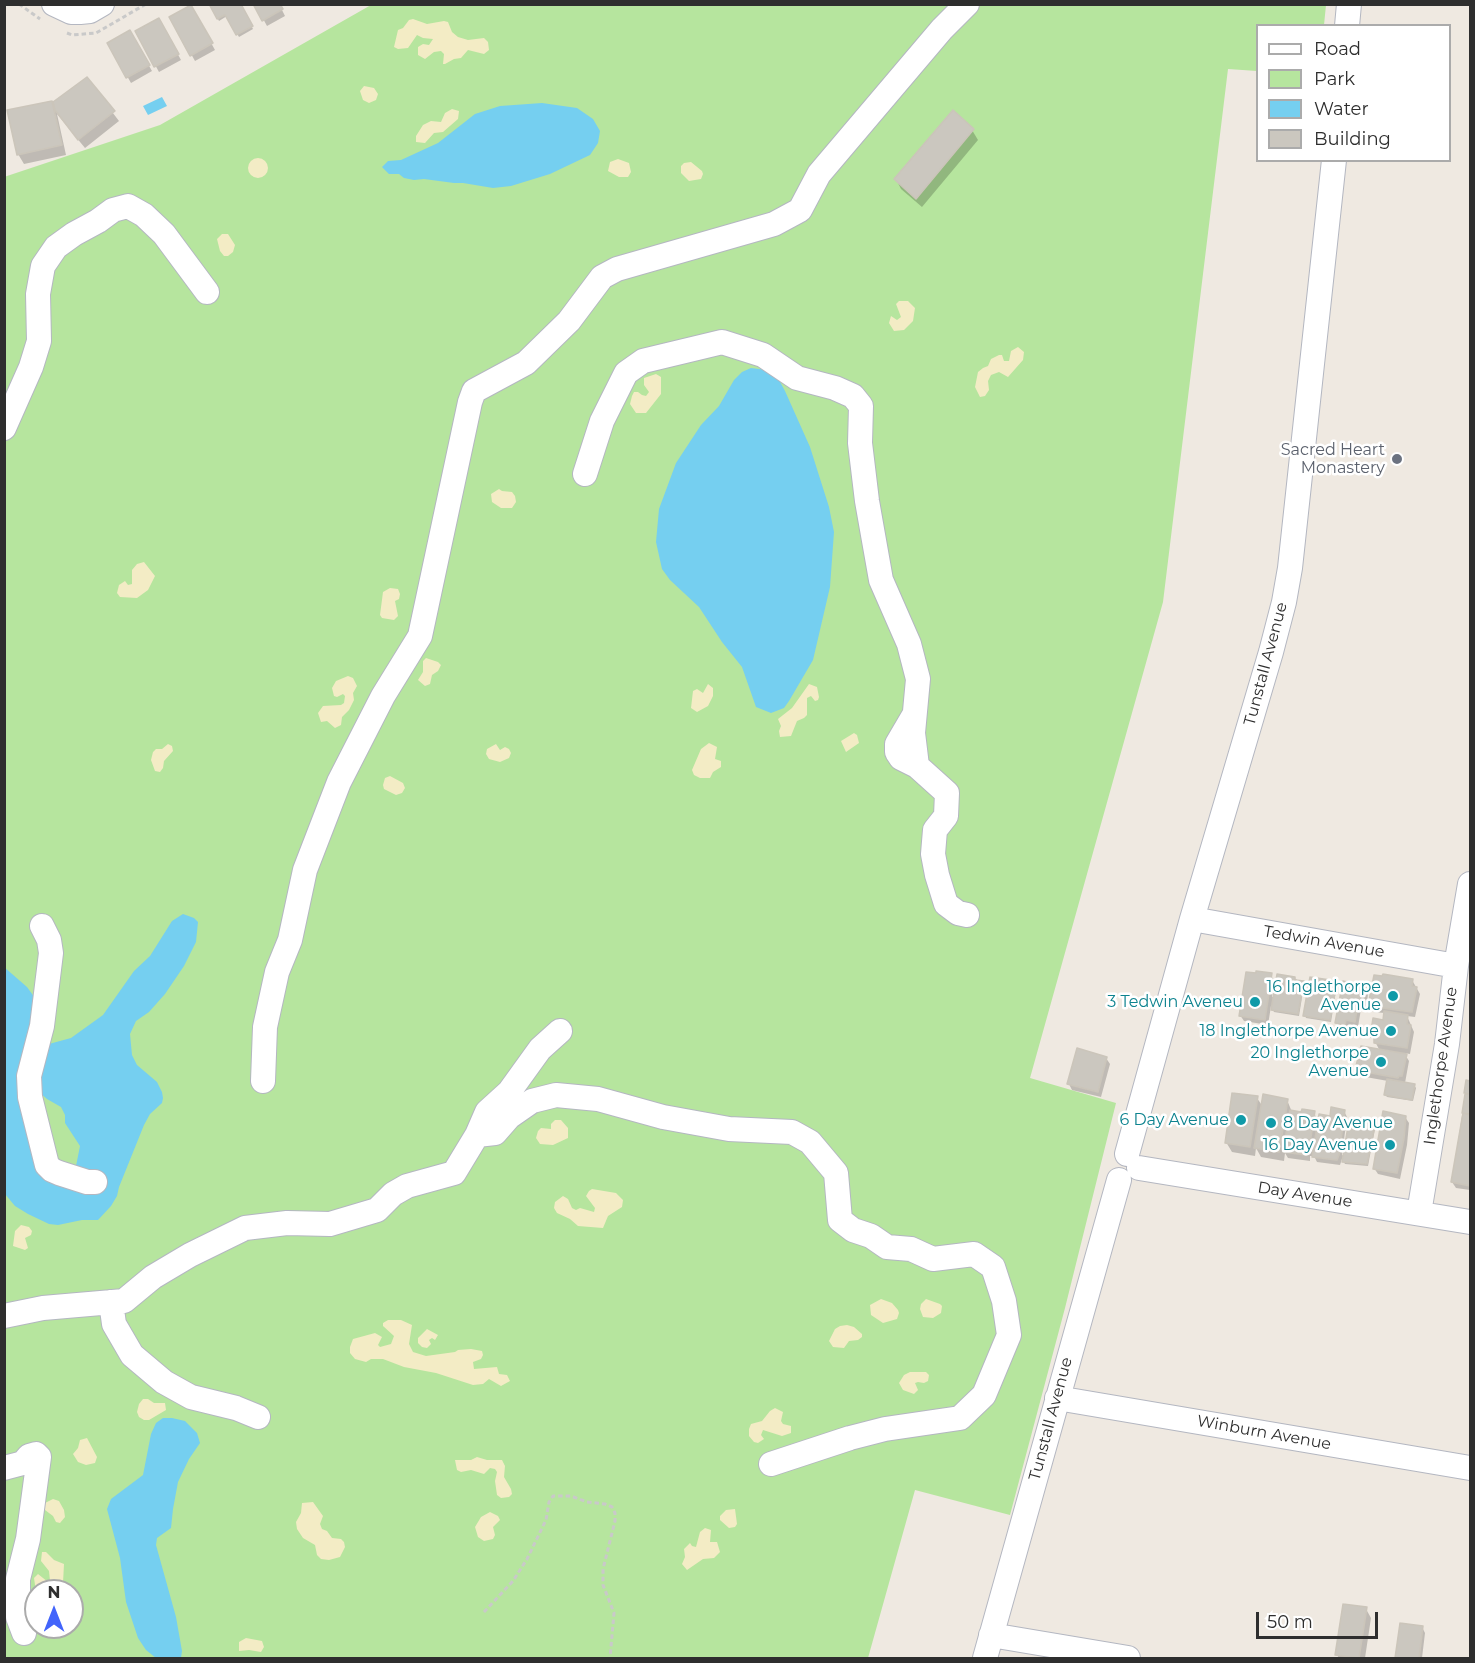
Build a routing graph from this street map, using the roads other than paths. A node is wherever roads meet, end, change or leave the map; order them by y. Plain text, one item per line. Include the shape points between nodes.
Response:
1 (54, 4) edge
2 (102, 4) edge
3 (967, 4) edge
4 (1350, 4) edge
5 (1347, 24) edge
6 (1334, 162) edge
7 (207, 292) dead end
8 (4, 428) edge
9 (585, 474) dead end
10 (1470, 884) edge
11 (967, 915) dead end
12 (1192, 918) junction
13 (42, 926) dead end
14 (1456, 966) junction
15 (560, 1031) dead end
16 (264, 1081) dead end
17 (477, 1135) junction
18 (1133, 1161) junction
19 (95, 1182) dead end
20 (1419, 1213) junction
21 (1470, 1222) edge
22 (111, 1302) junction
23 (4, 1316) edge
24 (1057, 1398) junction
25 (258, 1417) dead end
26 (771, 1464) dead end
27 (4, 1468) edge
28 (1470, 1468) edge
29 (24, 1633) dead end
30 (991, 1635) junction
31 (985, 1659) edge
32 (1128, 1659) edge

1 - 2 street via 71,12 90,11
3 - 16 street via 819,174 800,210 764,227 617,269 602,277 569,321 526,363 474,391 420,636 383,696 339,782 305,870 266,1027
4 - 5 street
6 - 12 street, Tunstall Avenue via 1284,602
7 - 8 street via 164,234 128,206 113,210 74,234 56,247 43,266 38,294 39,341
9 - 11 street via 602,421 621,382 626,373 643,361 722,342 763,355 797,378 853,396 861,406 860,443 881,580 909,644 918,679 913,733 917,766 947,793 946,816 935,830 933,854 937,876 946,904
10 - 14 street, Inglethorpe Avenue
12 - 14 street, Tedwin Avenue
12 - 18 street, Tunstall Avenue
13 - 19 street via 51,953 42,1026 29,1076 30,1097 47,1165 59,1173
14 - 20 street, Inglethorpe Avenue
15 - 17 street via 487,1112
17 - 22 street via 454,1173 407,1186 377,1210 330,1224 287,1223 245,1228 162,1271 123,1300
17 - 26 street via 495,1133 532,1101 556,1095 598,1099 663,1117 729,1129 792,1132 810,1142 836,1173 840,1220 853,1230 887,1247 911,1249 933,1259 974,1254 993,1267 1009,1335 984,1395 960,1418 868,1434
18 - 20 street, Day Avenue
18 - 24 street, Tunstall Avenue via 1137,1174 1132,1180 1119,1180
20 - 21 street, Day Avenue
22 - 23 street
22 - 25 street via 114,1324 132,1355 164,1382 191,1397
24 - 28 street, Winburn Avenue
24 - 30 street, Tunstall Avenue
27 - 29 street via 29,1456 39,1457 27,1545 18,1579 18,1617
30 - 31 street, Tunstall Avenue
30 - 32 street

